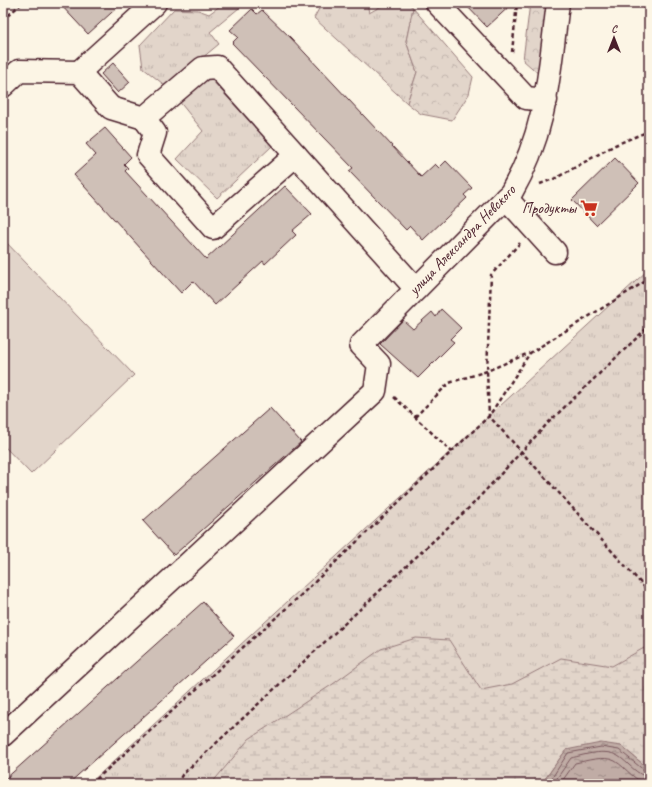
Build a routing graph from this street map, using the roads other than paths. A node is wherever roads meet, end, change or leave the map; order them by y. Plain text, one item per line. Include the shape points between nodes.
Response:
1 (155, 3) edge
2 (437, 3) edge
3 (558, 3) edge
4 (79, 72) junction
5 (3, 86) edge
6 (546, 100) junction
7 (144, 118) junction
8 (296, 155) junction
9 (508, 196) junction
10 (555, 252) dead end
11 (416, 289) junction
12 (3, 735) edge

1 - 4 street
2 - 6 street via 526,98
3 - 6 street, улица Александра Невского
4 - 5 street via 19,72
4 - 7 street via 111,108
6 - 9 street, улица Александра Невского via 533,149 524,171
7 - 8 street via 203,68 217,67
7 - 8 street via 156,133 148,155 213,228
8 - 11 street
9 - 10 street
9 - 11 street, улица Александра Невского
11 - 12 street, улица Александра Невского via 360,344 379,364 376,391

